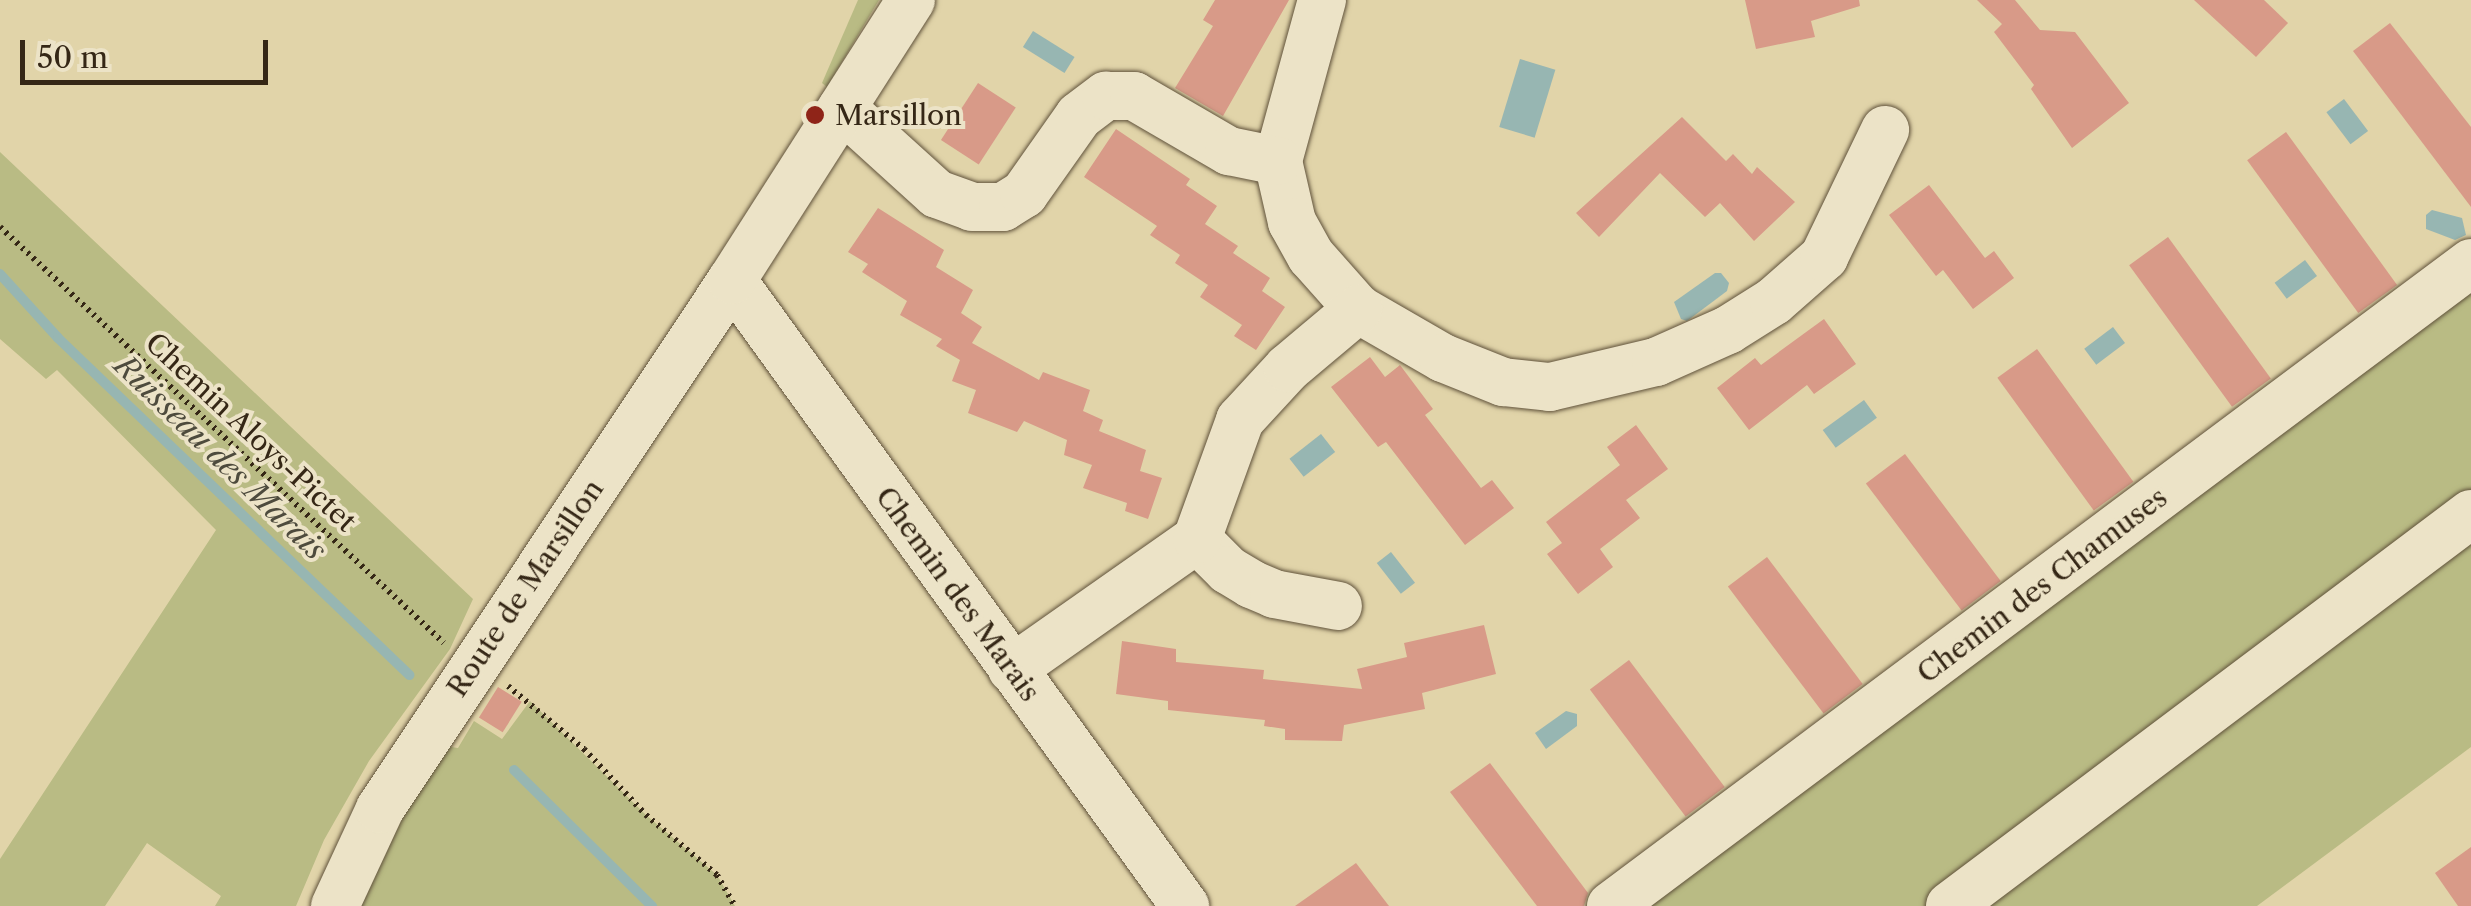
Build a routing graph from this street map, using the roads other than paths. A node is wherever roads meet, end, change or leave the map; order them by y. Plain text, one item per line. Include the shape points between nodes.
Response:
1 (911, 0) edge
2 (1322, 0) edge
3 (842, 108) junction
4 (1885, 130) dead end
5 (1278, 161) junction
6 (2471, 263) edge
7 (732, 280) junction
8 (1358, 309) junction
9 (2471, 514) edge
10 (1197, 539) junction
11 (1338, 606) dead end
12 (1012, 669) junction
13 (335, 906) edge
14 (1185, 906) edge
15 (1612, 906) edge
16 (1950, 906) edge

1 - 3 street, Route de Marsillon
2 - 5 street
3 - 5 street via 937,194 972,207 1003,207 1024,194 1080,116 1106,96 1134,96 1229,151
3 - 7 street, Route de Marsillon
4 - 8 street via 1837,235 1808,274 1728,330 1656,362 1583,382 1524,386 1443,358
5 - 8 street via 1292,222 1311,256
6 - 15 street, Chemin des Chamuses
7 - 12 street, Chemin des Marais
7 - 13 street, Route de Marsillon via 380,809
8 - 10 street via 1240,420
9 - 16 street
10 - 11 street via 1251,584
10 - 12 street
12 - 14 street, Chemin des Marais

